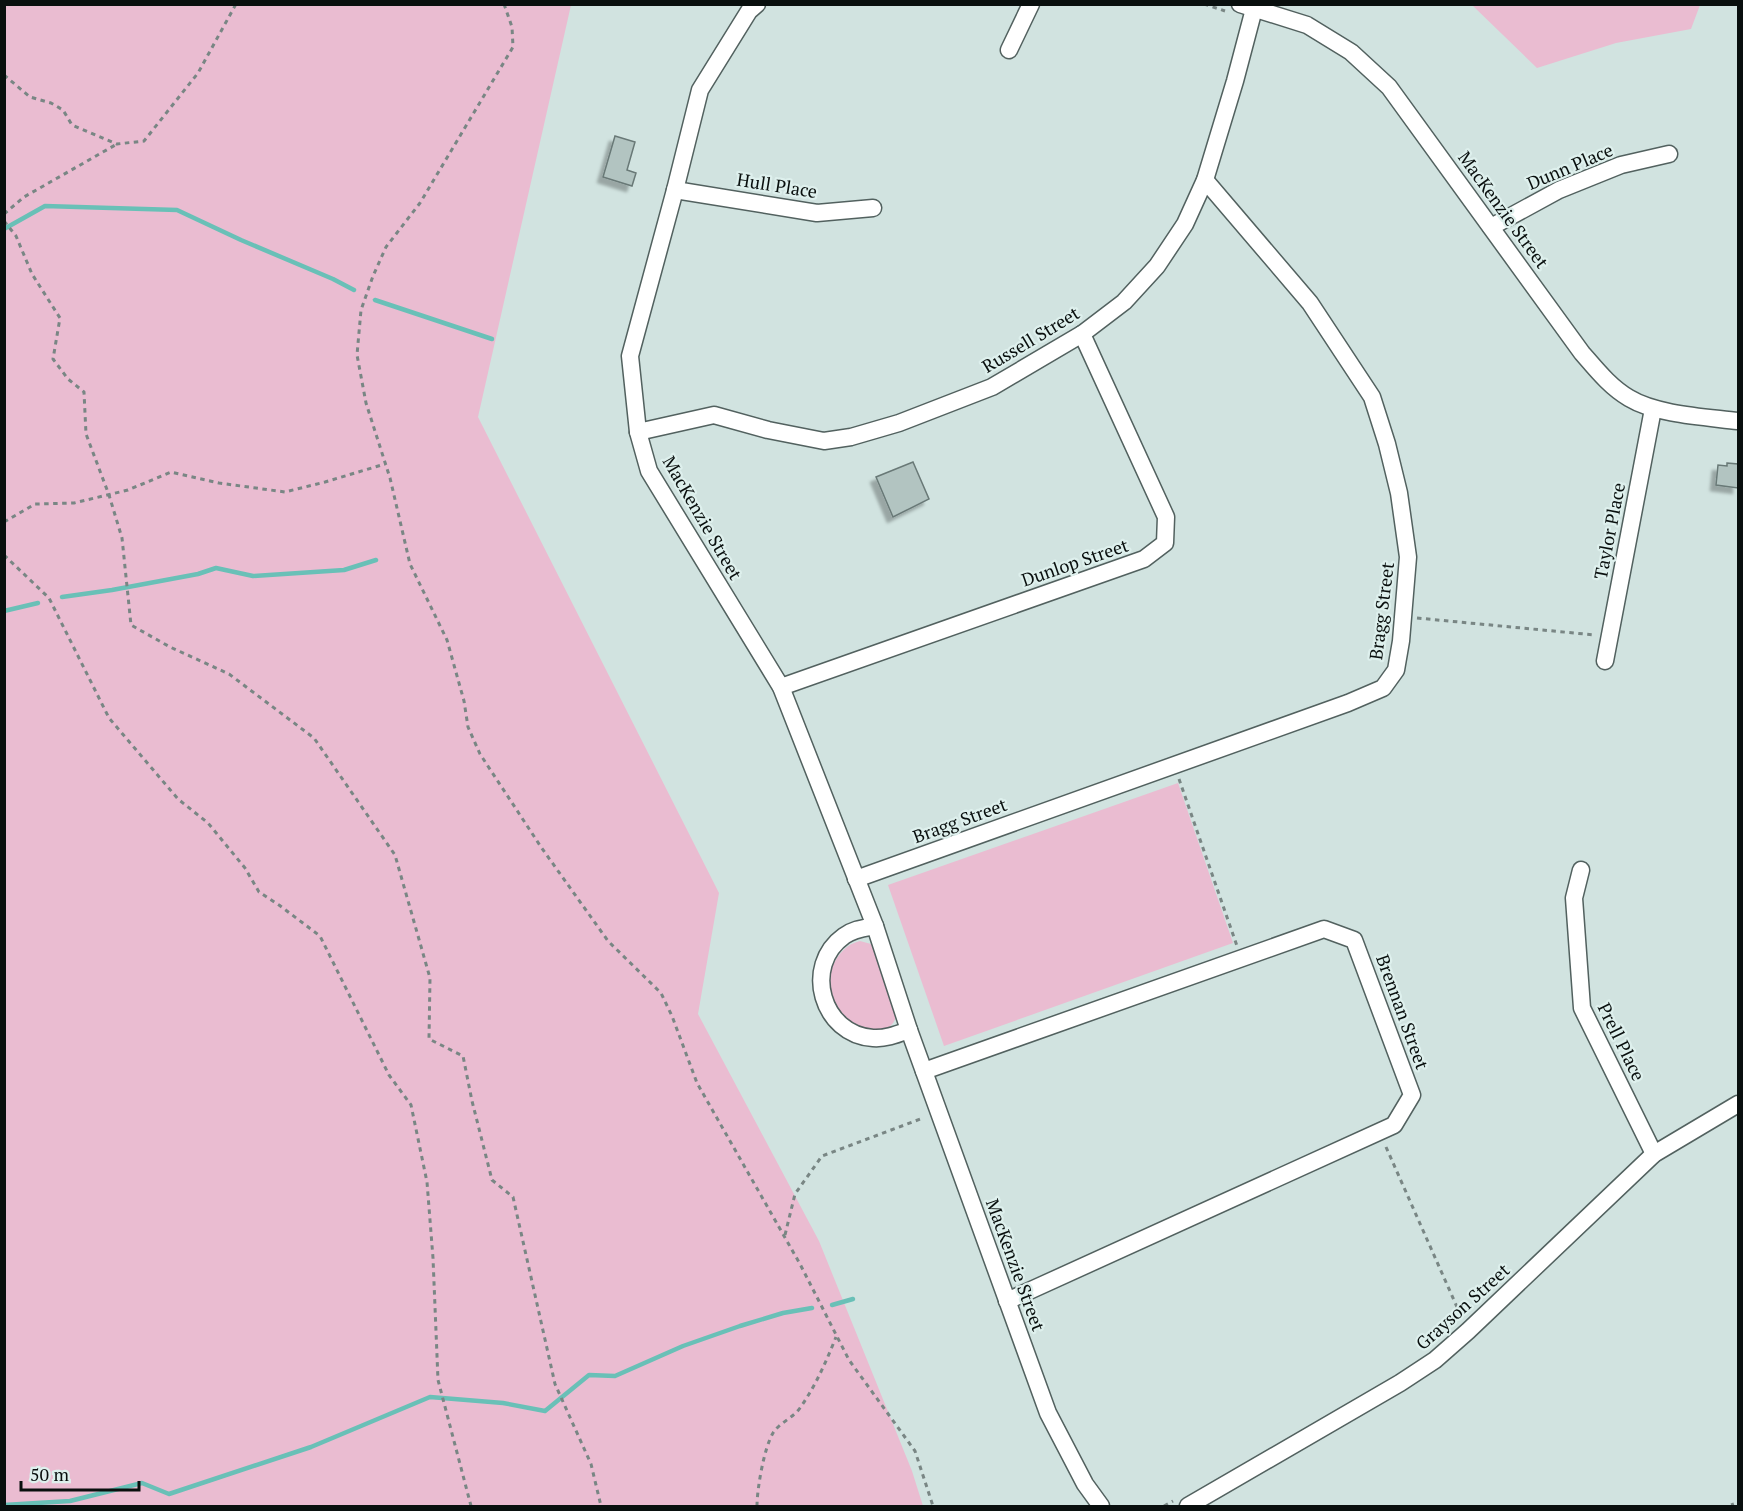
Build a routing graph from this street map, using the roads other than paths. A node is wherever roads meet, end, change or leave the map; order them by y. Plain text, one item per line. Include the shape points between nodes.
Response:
1 (1031, 4) edge
2 (749, 7) edge
3 (1242, 9) edge
4 (1009, 50) dead end
5 (1669, 154) dead end
6 (1205, 180) junction
7 (675, 190) junction
8 (873, 208) dead end
9 (1491, 227) junction
10 (1082, 334) junction
11 (1653, 409) junction
12 (1738, 422) edge
13 (638, 432) junction
14 (1605, 660) dead end
15 (781, 687) junction
16 (1581, 870) dead end
17 (856, 879) junction
18 (875, 926) junction
19 (909, 1030) junction
20 (924, 1071) junction
21 (1738, 1104) edge
22 (1654, 1154) junction
23 (1007, 1301) junction
24 (1101, 1506) edge
25 (1188, 1506) edge

1 - 4 street
2 - 7 street, MacKenzie Street via 700,90
3 - 6 street, Russell Street via 1235,81
3 - 9 street, MacKenzie Street via 1307,25 1351,52 1389,87
5 - 9 street, Dunn Place via 1622,165 1559,190
6 - 10 street, Russell Street via 1185,224 1157,266 1124,302
6 - 17 street, Bragg Street via 1310,303 1372,397 1399,493 1408,557 1396,670 1383,688 1348,703
7 - 8 street, Hull Place via 817,213
7 - 13 street, MacKenzie Street via 630,356
9 - 11 street, MacKenzie Street via 1605,380
10 - 13 street, Russell Street via 992,387 851,437 824,441 714,415
10 - 15 street, Dunlop Street via 1166,517 1165,543 1144,560
11 - 12 street, MacKenzie Street
11 - 14 street, Taylor Place
13 - 15 street, MacKenzie Street via 649,471
15 - 17 street, MacKenzie Street
16 - 22 street, Prell Place via 1574,898 1582,1008
17 - 18 street, MacKenzie Street
18 - 19 street, MacKenzie Street
18 - 19 street via 844,936 829,953 821,975 823,998 834,1018 852,1033 875,1038
19 - 20 street, MacKenzie Street
20 - 23 street, MacKenzie Street
20 - 23 street, Brennan Street via 1324,929 1354,940 1412,1095 1394,1125
21 - 22 street, Grayson Street
22 - 25 street, Grayson Street via 1435,1360
23 - 24 street, MacKenzie Street via 1048,1413 1085,1484

